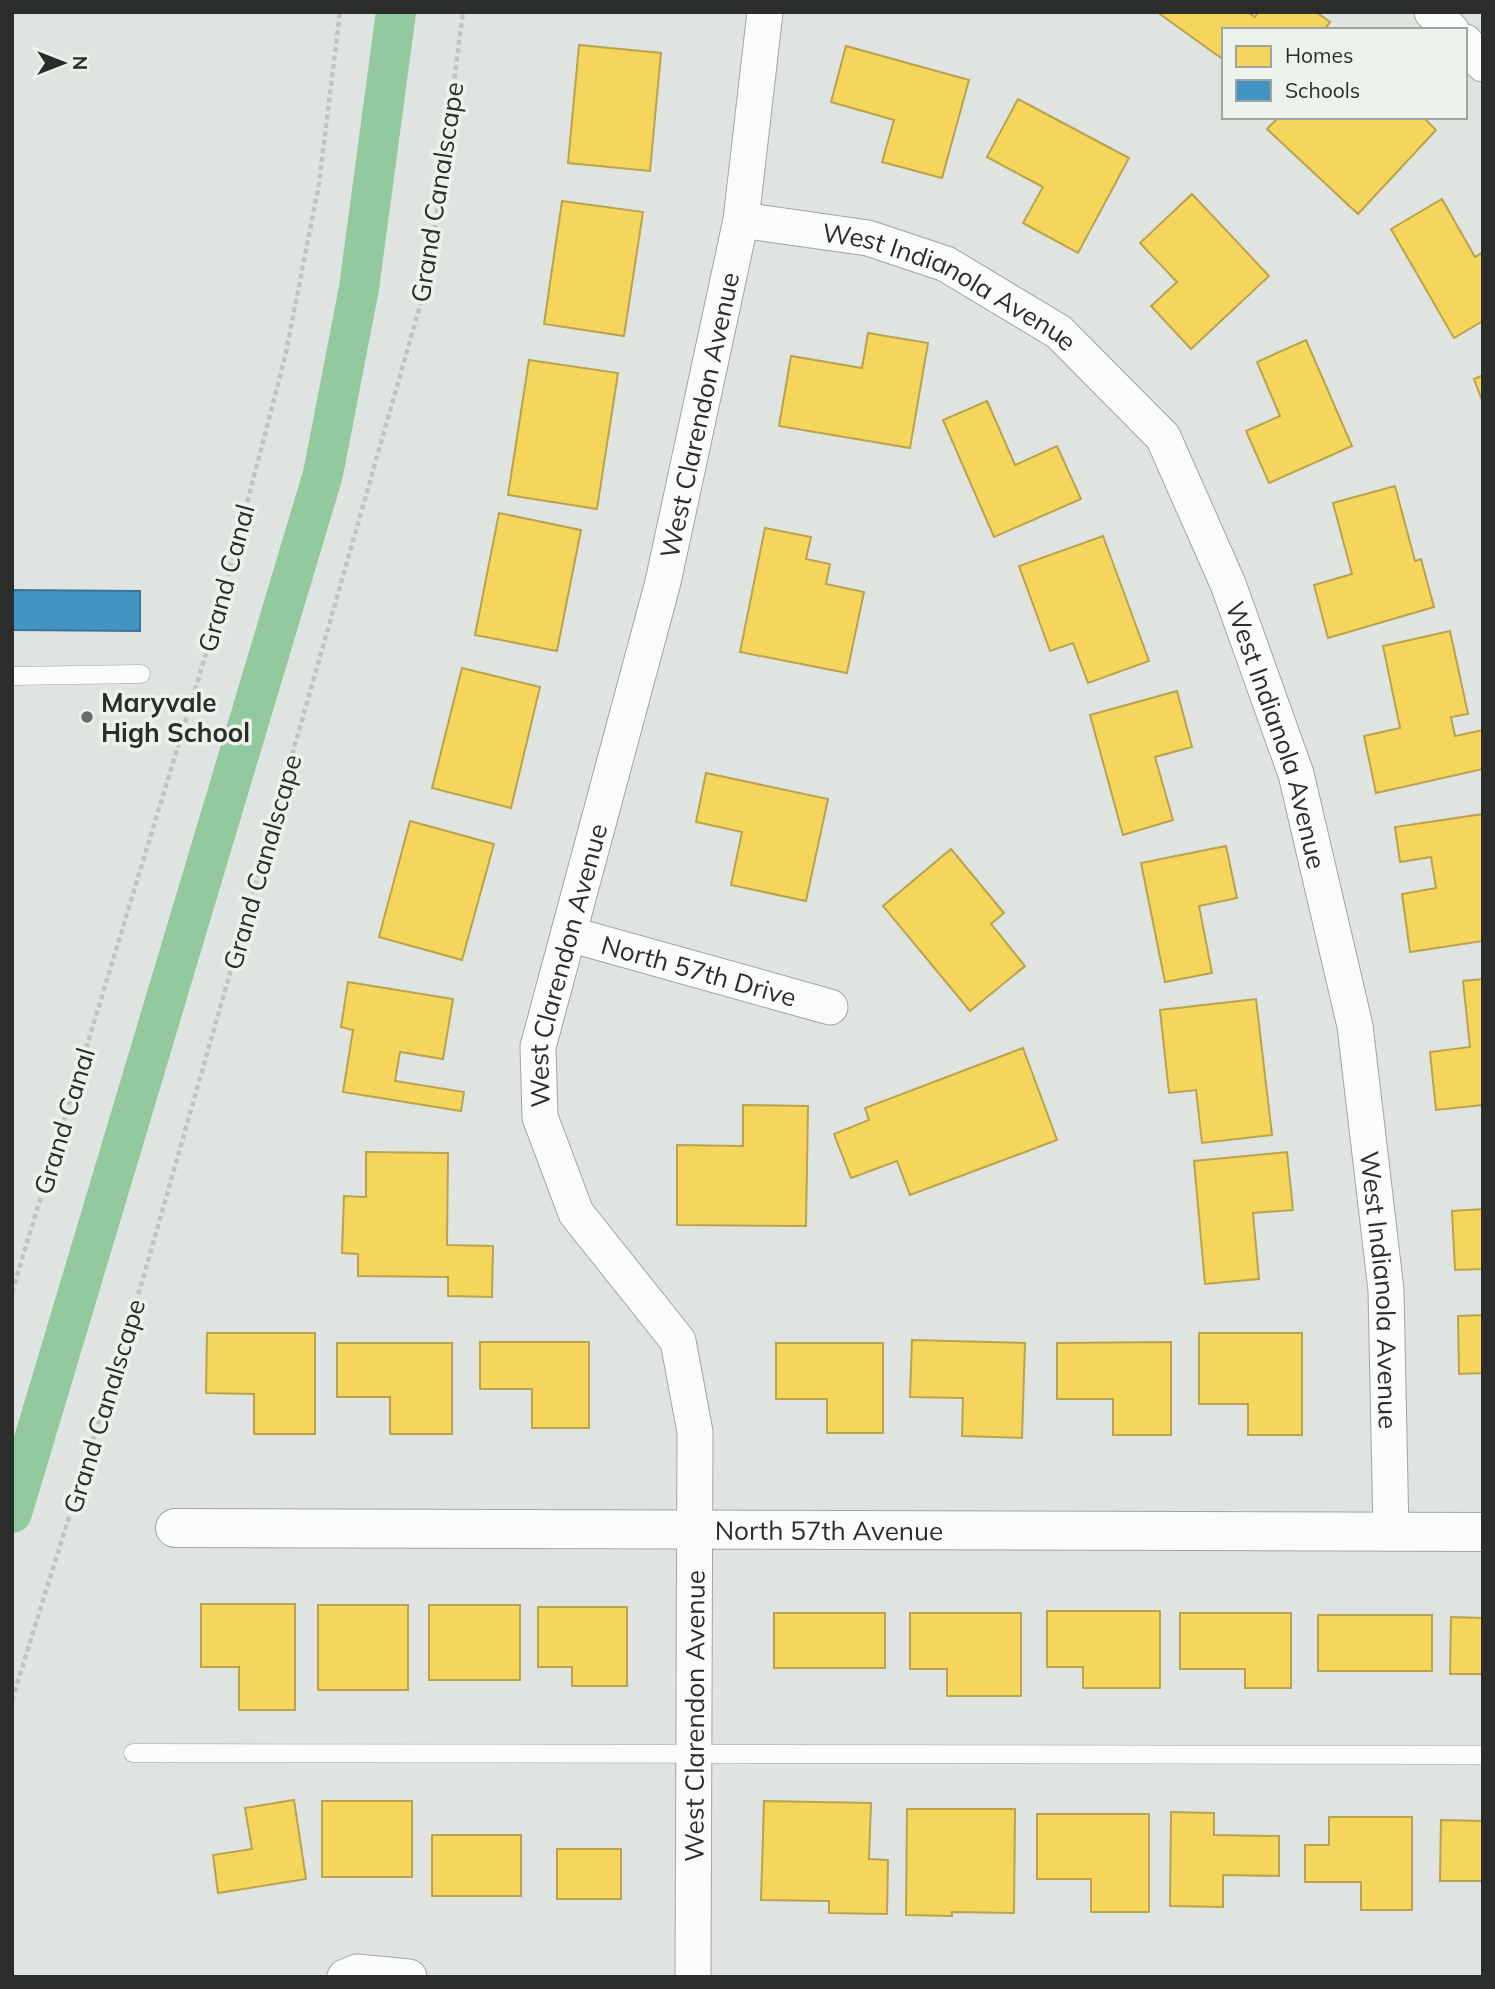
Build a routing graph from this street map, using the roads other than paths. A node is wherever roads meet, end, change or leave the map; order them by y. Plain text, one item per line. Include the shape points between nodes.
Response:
1 (765, 12) edge
2 (1432, 12) edge
3 (1449, 28) edge
4 (1467, 44) edge
5 (1483, 64) edge
6 (741, 220) junction
7 (141, 674) dead end
8 (12, 676) edge
9 (569, 934) junction
10 (830, 1007) dead end
11 (175, 1528) dead end
12 (694, 1530) junction
13 (1483, 1532) edge
14 (1391, 1533) junction
15 (133, 1753) dead end
16 (693, 1754) junction
17 (1483, 1755) edge
18 (345, 1977) edge
19 (409, 1977) edge
20 (693, 1977) edge

1 - 6 street, West Clarendon Avenue
2 - 3 street
4 - 5 street
6 - 9 street, West Clarendon Avenue via 663,582
6 - 14 street, West Indianola Avenue via 868,238 946,264 1059,332 1163,437 1228,584 1296,774 1355,1026 1386,1290
7 - 8 lane
9 - 10 street, North 57th Drive
9 - 12 street, West Clarendon Avenue via 538,1048 540,1117 576,1213 678,1341 695,1432
11 - 12 street, North 57th Avenue
12 - 14 street, North 57th Avenue
12 - 16 street, West Clarendon Avenue
13 - 14 street, North 57th Avenue
15 - 16 lane
16 - 17 lane
16 - 20 street, West Clarendon Avenue
18 - 19 street via 357,1972

